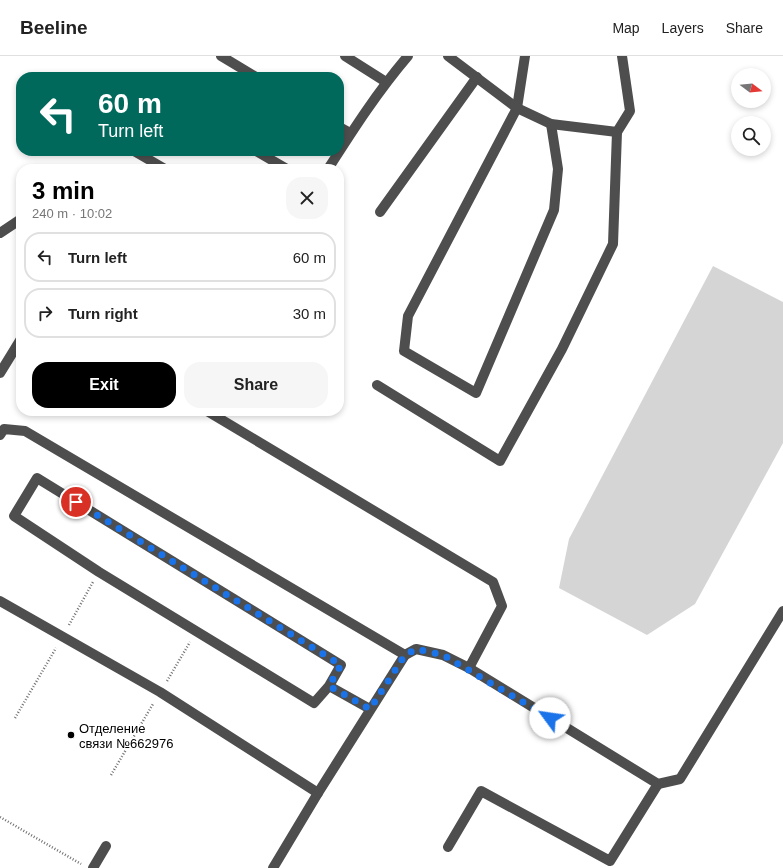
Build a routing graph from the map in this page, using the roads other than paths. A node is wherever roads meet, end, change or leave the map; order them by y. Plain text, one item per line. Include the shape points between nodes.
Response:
1 (220, 56) edge
2 (345, 56) edge
3 (408, 56) edge
4 (448, 56) edge
5 (525, 56) edge
6 (622, 56) edge
7 (247, 72) edge
8 (477, 77) junction
9 (386, 82) junction
10 (517, 108) junction
11 (551, 124) junction
12 (344, 130) edge
13 (617, 132) junction
14 (350, 133) junction
15 (344, 143) edge
16 (143, 156) edge
17 (264, 156) edge
18 (156, 164) edge
19 (278, 164) edge
20 (380, 212) dead end
21 (16, 223) edge
22 (0, 234) edge
23 (16, 348) edge
24 (0, 373) edge
25 (377, 385) dead end
26 (215, 416) edge
27 (1, 430) edge
28 (0, 601) edge
29 (783, 611) edge
30 (405, 655) junction
31 (469, 668) junction
32 (329, 686) junction
33 (370, 709) junction
34 (658, 784) junction
35 (318, 793) junction
36 (106, 846) dead end
37 (448, 847) dead end
38 (93, 868) edge
39 (273, 868) edge

1 - 7 lane
2 - 9 lane
3 - 9 lane
4 - 8 lane
5 - 10 lane
6 - 13 lane via 630,110
8 - 10 lane
8 - 20 lane
9 - 14 lane
10 - 11 lane
10 - 11 lane via 408,316 404,351 476,393 554,210 558,169
11 - 13 lane
12 - 14 lane
13 - 25 lane via 613,244 562,349 500,461
14 - 15 lane
16 - 18 lane
17 - 19 lane
21 - 22 lane
23 - 24 lane
26 - 31 lane via 493,582 502,606
27 - 30 lane via 25,431
28 - 35 lane via 160,692
29 - 34 lane via 680,778
30 - 31 lane via 416,649 443,655
30 - 33 lane
31 - 34 lane
32 - 32 lane via 314,703 99,572 14,516 36,478 341,665
32 - 33 lane
33 - 35 lane
34 - 37 lane via 610,861 481,791
35 - 39 lane
36 - 38 lane

